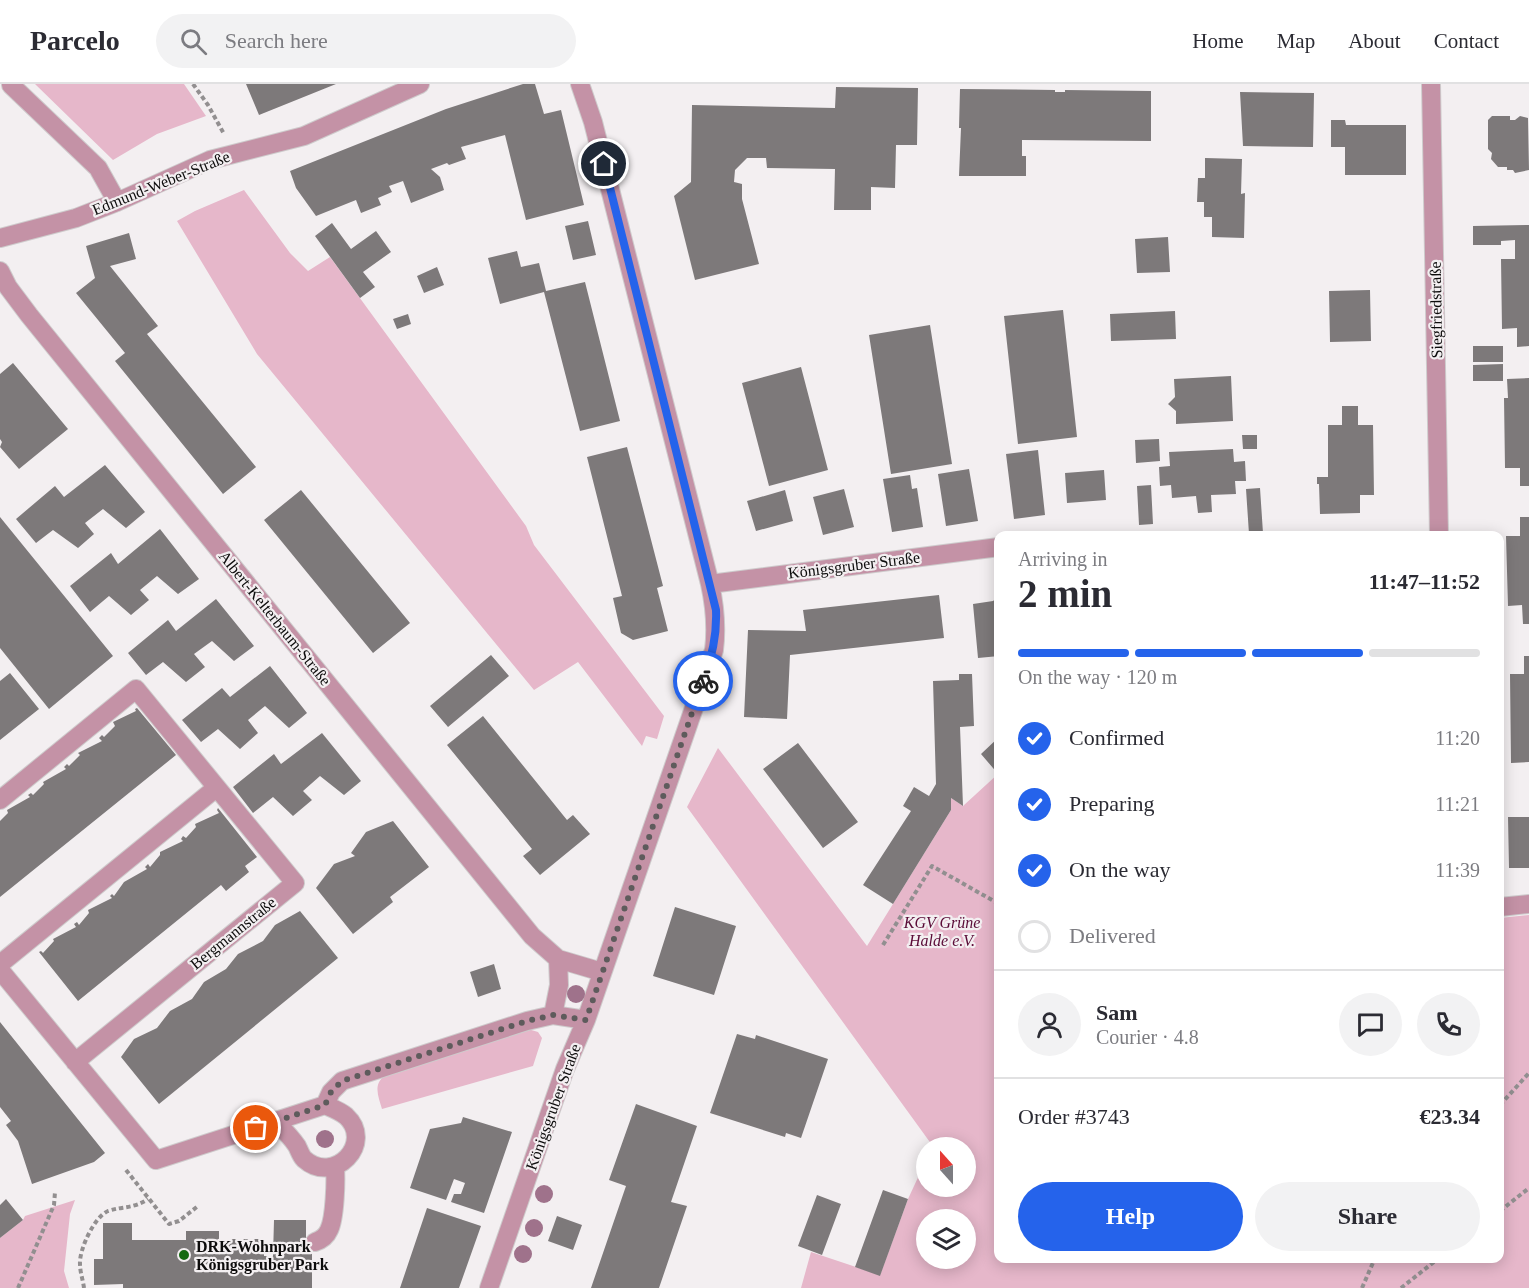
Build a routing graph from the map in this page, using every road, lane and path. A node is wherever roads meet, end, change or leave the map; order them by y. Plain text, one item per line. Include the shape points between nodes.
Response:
1 (193, 84) edge
2 (420, 84) edge
3 (580, 84) edge
4 (1431, 84) edge
5 (11, 85) edge
6 (234, 153) junction
7 (117, 202) junction
8 (0, 238) edge
9 (0, 271) edge
10 (1439, 531) edge
11 (994, 548) edge
12 (710, 584) junction
13 (216, 788) junction
14 (0, 800) edge
15 (994, 901) edge
16 (1529, 904) edge
17 (1504, 907) edge
18 (883, 945) dead end
19 (558, 959) junction
20 (0, 964) edge
21 (0, 970) edge
22 (602, 972) junction
23 (553, 1015) junction
24 (586, 1020) junction
25 (75, 1062) junction
26 (1529, 1073) edge
27 (1504, 1101) edge
28 (325, 1105) junction
29 (276, 1122) junction
30 (334, 1167) junction
31 (126, 1170) dead end
32 (1529, 1188) edge
33 (55, 1192) dead end
34 (148, 1199) junction
35 (198, 1206) dead end
36 (1504, 1208) edge
37 (315, 1242) dead end
38 (1373, 1263) edge
39 (1433, 1263) edge
40 (18, 1288) edge
41 (84, 1288) edge
42 (489, 1288) edge
43 (1362, 1288) edge
44 (1401, 1288) edge

1 - 6 path
2 - 6 street, Edmund-Weber-Straße via 304,136
3 - 12 street, Königsgruber Straße via 593,122
4 - 10 street, Siegfriedstraße
5 - 7 street via 98,168
6 - 7 street, Edmund-Weber-Straße via 185,170
7 - 8 street, Edmund-Weber-Straße via 76,218
9 - 19 street, Albert-Kelterbaum-Straße via 29,315 532,936
11 - 12 street, Königsgruber Straße
12 - 22 street, Königsgruber Straße via 716,610 714,650
13 - 14 street, Bergmannstraße via 136,689
13 - 20 street
13 - 25 street, Bergmannstraße via 295,883
15 - 18 path via 932,866
16 - 17 street
19 - 22 street, Albert-Kelterbaum-Straße
19 - 23 street via 559,985
21 - 25 street
22 - 24 street, Königsgruber Straße
23 - 24 street
23 - 28 street via 342,1081
24 - 42 street, Königsgruber Straße via 561,1080
25 - 29 street via 156,1160
26 - 27 path
28 - 29 street
28 - 30 street via 348,1118 355,1131 355,1145 348,1158
29 - 30 street via 304,1159 318,1166
30 - 37 street via 331,1227
31 - 34 path
32 - 36 path
33 - 40 path via 54,1205
34 - 35 path via 169,1224
34 - 41 path via 138,1206 107,1211 96,1218 81,1254
38 - 43 path
39 - 44 path

